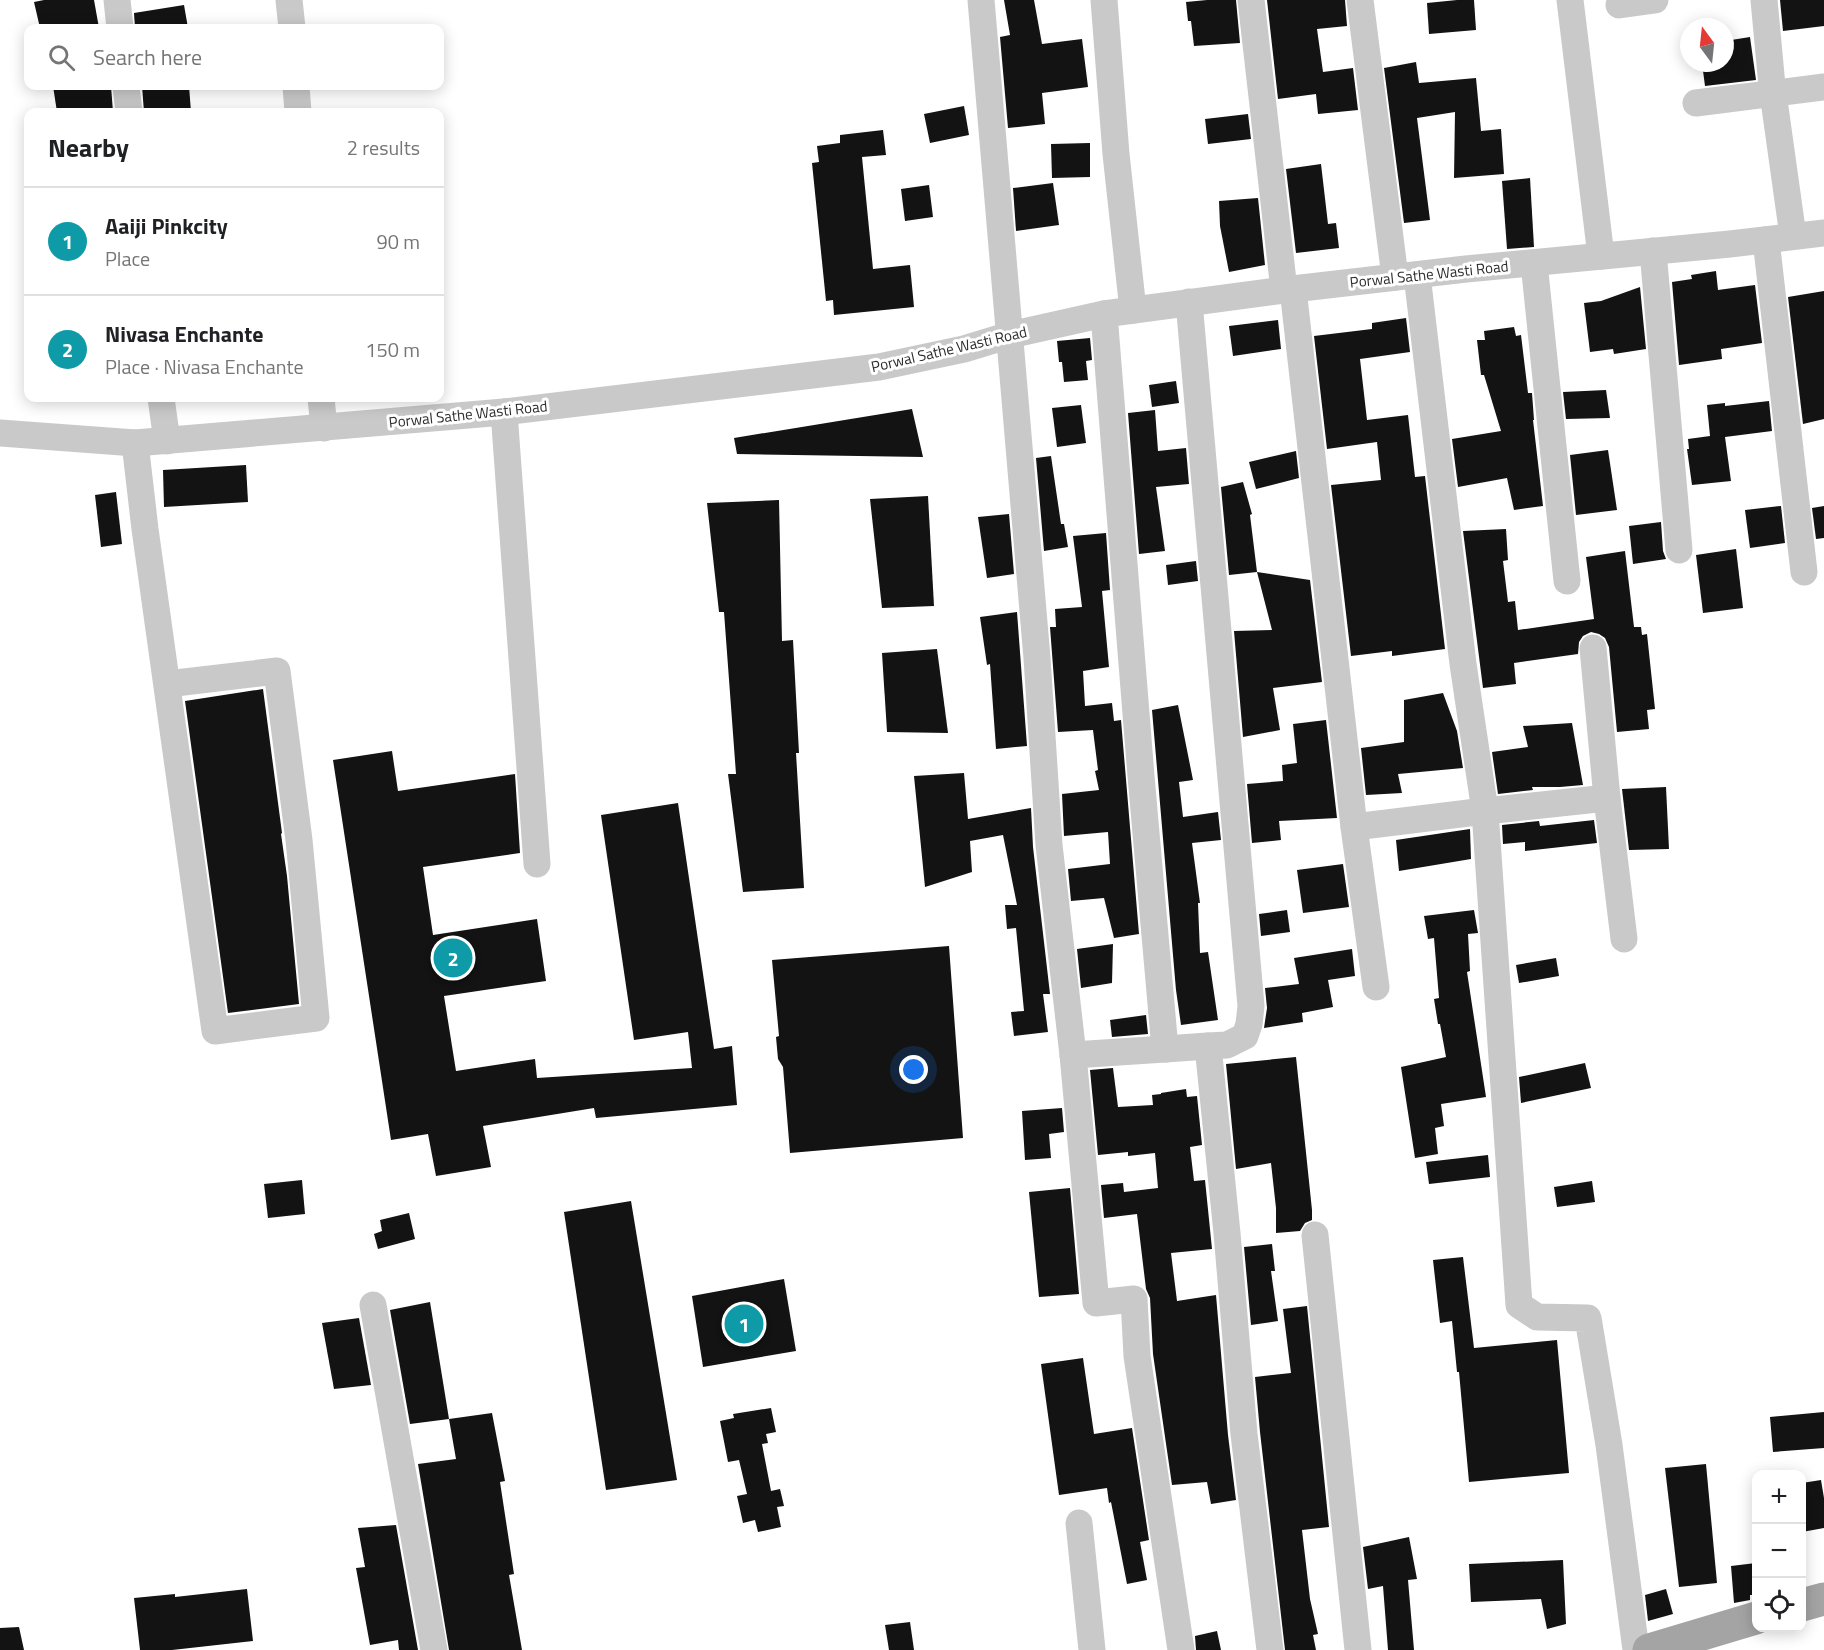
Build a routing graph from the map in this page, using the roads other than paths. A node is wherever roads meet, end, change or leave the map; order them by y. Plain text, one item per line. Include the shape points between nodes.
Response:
1 (117, 0) edge
2 (289, 0) edge
3 (981, 0) edge
4 (1104, 0) edge
5 (1251, 0) edge
6 (1360, 0) edge
7 (1570, 0) edge
8 (1655, 0) edge
9 (1764, 0) edge
10 (1619, 5) dead end
11 (120, 24) edge
12 (292, 24) edge
13 (1824, 87) edge
14 (126, 90) edge
15 (296, 90) edge
16 (1773, 93) junction
17 (1696, 103) dead end
18 (129, 108) edge
19 (298, 108) edge
20 (1824, 233) edge
21 (1793, 236) junction
22 (1766, 240) junction
23 (1653, 251) junction
24 (1601, 256) junction
25 (1534, 262) junction
26 (1406, 276) junction
27 (1288, 289) junction
28 (1189, 302) junction
29 (1133, 310) junction
30 (1104, 314) junction
31 (1010, 335) junction
32 (162, 402) edge
33 (321, 402) edge
34 (504, 412) junction
35 (324, 428) junction
36 (0, 433) edge
37 (167, 441) junction
38 (135, 443) junction
39 (1679, 550) dead end
40 (1804, 572) dead end
41 (1567, 581) dead end
42 (1593, 648) dead end
43 (167, 684) junction
44 (1607, 798) junction
45 (1485, 811) junction
46 (1354, 827) junction
47 (537, 864) dead end
48 (1624, 939) dead end
49 (1376, 987) dead end
50 (1208, 1046) junction
51 (1165, 1049) junction
52 (1073, 1055) junction
53 (1315, 1236) dead end
54 (373, 1305) dead end
55 (1079, 1523) dead end
56 (1824, 1599) edge
57 (1806, 1604) edge
58 (1752, 1619) edge
59 (434, 1650) edge
60 (1092, 1650) edge
61 (1181, 1650) edge
62 (1270, 1650) edge
63 (1358, 1650) edge
64 (1636, 1650) edge
65 (1649, 1650) edge

1 - 11 street
2 - 12 street
3 - 31 street
4 - 29 street
5 - 27 street
6 - 26 street
7 - 24 street
8 - 10 street
9 - 16 street
13 - 16 street
14 - 18 street
15 - 19 street
16 - 17 street
16 - 21 street
20 - 21 street, Porwal Sathe Wasti Road
21 - 22 street, Porwal Sathe Wasti Road
22 - 23 street, Porwal Sathe Wasti Road
22 - 40 street
23 - 24 street, Porwal Sathe Wasti Road
23 - 39 street
24 - 25 street, Porwal Sathe Wasti Road
25 - 26 street, Porwal Sathe Wasti Road
25 - 41 street
26 - 27 street, Porwal Sathe Wasti Road
26 - 45 street
27 - 28 street, Porwal Sathe Wasti Road
27 - 46 street
28 - 29 street, Porwal Sathe Wasti Road
28 - 50 street via 1251,1006 1245,1036 1227,1045
29 - 30 street, Porwal Sathe Wasti Road
30 - 31 street, Porwal Sathe Wasti Road
30 - 51 street
31 - 34 street, Porwal Sathe Wasti Road via 964,349 879,366
31 - 52 street via 1049,845
32 - 37 street
33 - 35 street
34 - 35 street, Porwal Sathe Wasti Road
34 - 47 street
35 - 37 street, Porwal Sathe Wasti Road
36 - 38 street, Porwal Sathe Wasti Road
37 - 38 street, Porwal Sathe Wasti Road
38 - 43 street
42 - 44 street
43 - 43 street via 215,1031 316,1017 277,671
44 - 45 street
44 - 48 street
45 - 46 street
45 - 64 street via 1519,1305 1537,1317 1588,1318
46 - 49 street
50 - 51 street
50 - 62 street via 1244,1434
51 - 52 street
52 - 61 street via 1096,1303 1134,1299 1137,1356
53 - 63 street
54 - 59 street
55 - 60 street
56 - 57 main road
58 - 65 main road

